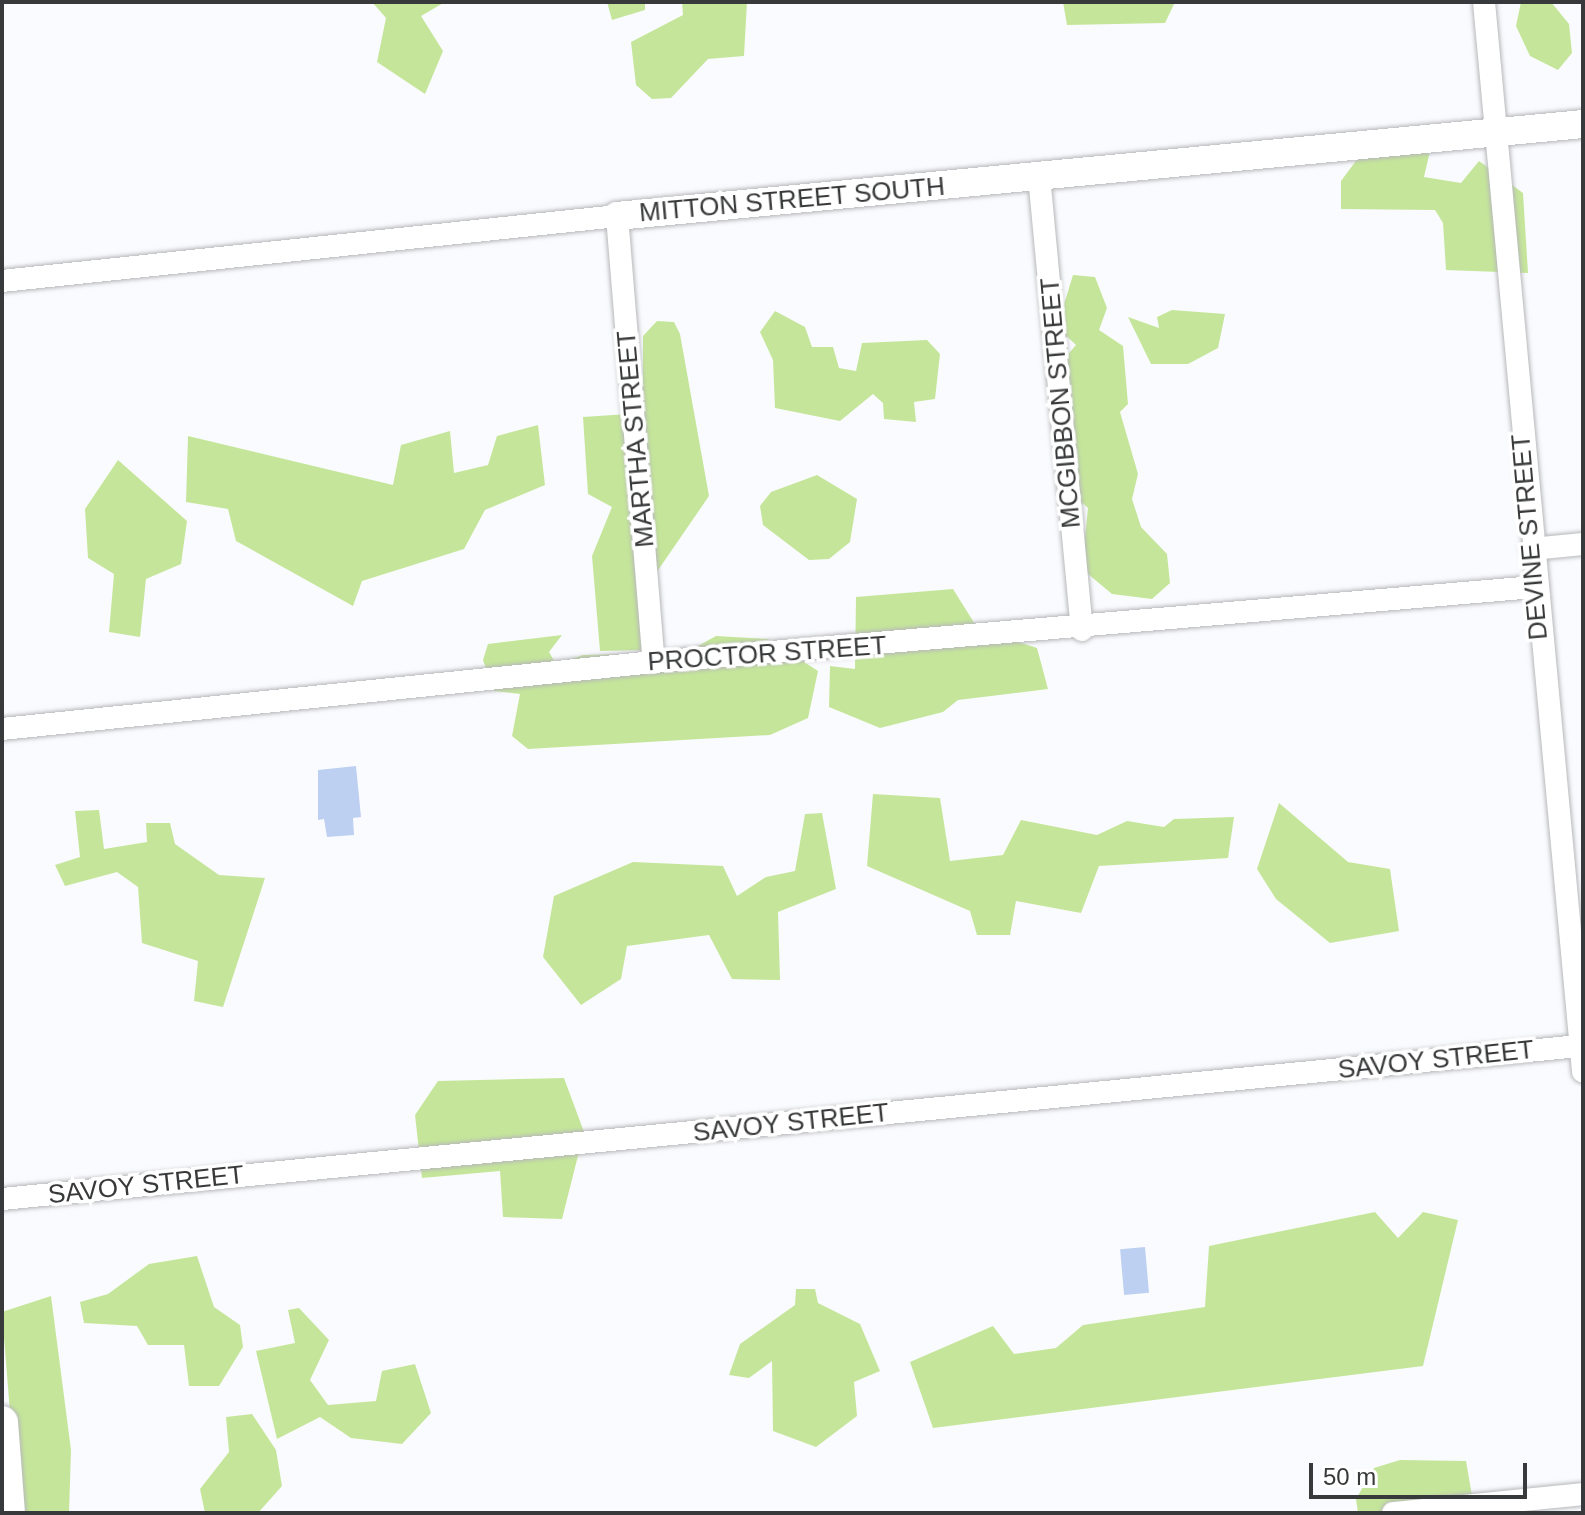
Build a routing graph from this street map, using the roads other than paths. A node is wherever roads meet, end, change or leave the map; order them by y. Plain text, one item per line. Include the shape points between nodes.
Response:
1 (1484, 2) edge
2 (1583, 124) edge
3 (1492, 132) junction
4 (1039, 176) junction
5 (617, 216) junction
6 (2, 281) edge
7 (1583, 544) edge
8 (1532, 549) junction
9 (1534, 587) junction
10 (1082, 630) junction
11 (654, 662) junction
12 (2, 729) edge
13 (1578, 964) edge
14 (1580, 1046) junction
15 (1583, 1071) edge
16 (2, 1199) edge
17 (2, 1422) edge
18 (1583, 1494) edge
19 (9, 1513) edge
20 (1393, 1513) edge

1 - 3 street, DEVINE STREET
2 - 3 street, MITTON STREET SOUTH
3 - 4 street, MITTON STREET SOUTH
3 - 8 street, DEVINE STREET
4 - 5 street, MITTON STREET SOUTH
4 - 10 street, MCGIBBON STREET
5 - 6 street, MITTON STREET SOUTH
5 - 11 street, MARTHA STREET
7 - 8 street
8 - 9 street, DEVINE STREET
9 - 10 street, PROCTOR STREET
9 - 13 street, DEVINE STREET
10 - 11 street, PROCTOR STREET
11 - 12 street, PROCTOR STREET
13 - 14 street, DEVINE STREET
14 - 15 street, DEVINE STREET
14 - 16 street, SAVOY STREET
17 - 19 main road
18 - 20 street

